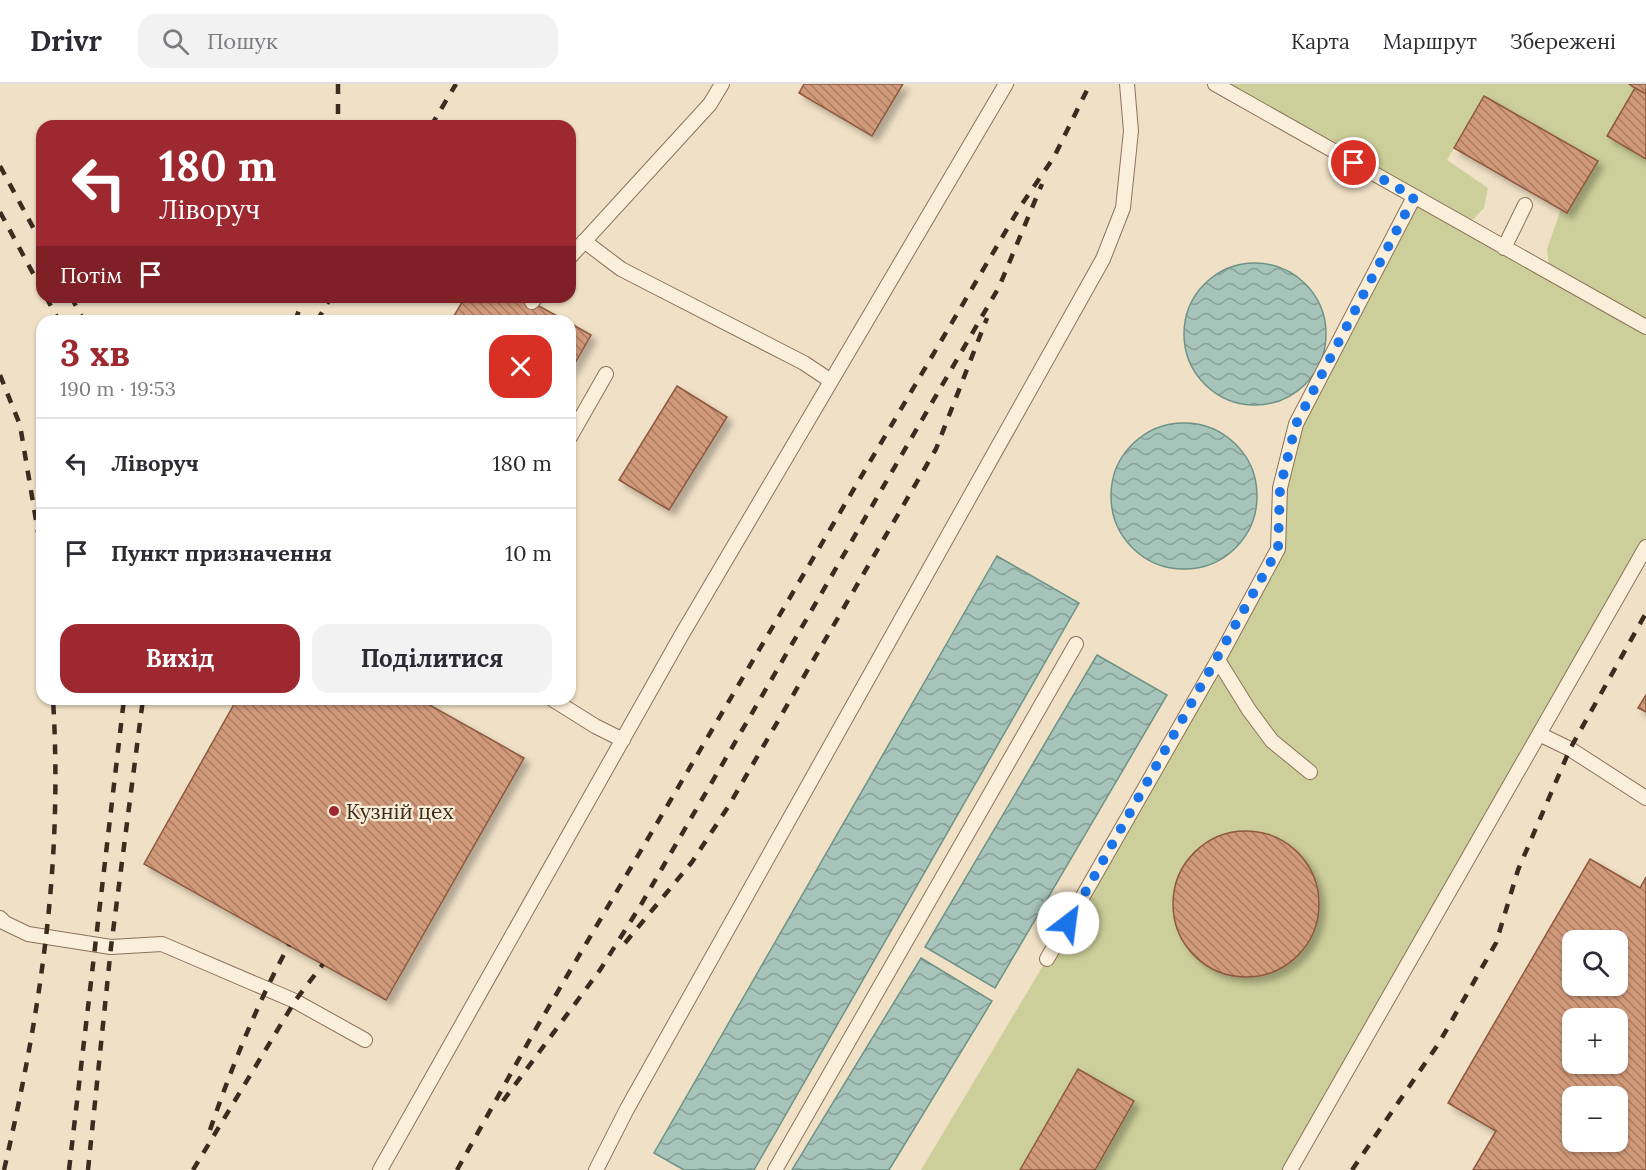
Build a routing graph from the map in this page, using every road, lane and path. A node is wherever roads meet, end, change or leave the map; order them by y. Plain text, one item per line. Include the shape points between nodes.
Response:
1 (722, 84) edge
2 (1006, 84) edge
3 (1127, 84) edge
4 (1215, 84) edge
5 (1414, 197) junction
6 (1525, 205) dead end
7 (584, 241) junction
8 (1504, 248) junction
9 (576, 250) edge
10 (1646, 327) edge
11 (606, 374) dead end
12 (831, 381) junction
13 (576, 426) edge
14 (1646, 547) edge
15 (1076, 644) dead end
16 (1218, 660) junction
17 (562, 705) edge
18 (1539, 734) junction
19 (623, 740) junction
20 (1310, 772) dead end
21 (1646, 798) edge
22 (0, 918) edge
23 (1047, 959) dead end
24 (365, 1040) dead end
25 (1294, 1169) edge
26 (380, 1170) edge
27 (596, 1170) edge
28 (775, 1170) edge

1 - 7 lane via 710,104
2 - 12 lane
3 - 27 lane via 1131,131 1123,208 1103,259
4 - 5 lane
5 - 8 lane
5 - 16 lane via 1296,424 1280,488 1278,549
6 - 8 lane
7 - 9 lane
7 - 12 lane via 621,269 804,363
8 - 10 lane
11 - 13 lane
12 - 19 lane
14 - 18 lane
15 - 28 lane
16 - 20 lane via 1272,741
16 - 23 lane
17 - 19 lane
18 - 21 lane via 1570,749
18 - 25 lane
19 - 26 lane
22 - 24 lane via 28,934 111,947 162,944 295,1001

